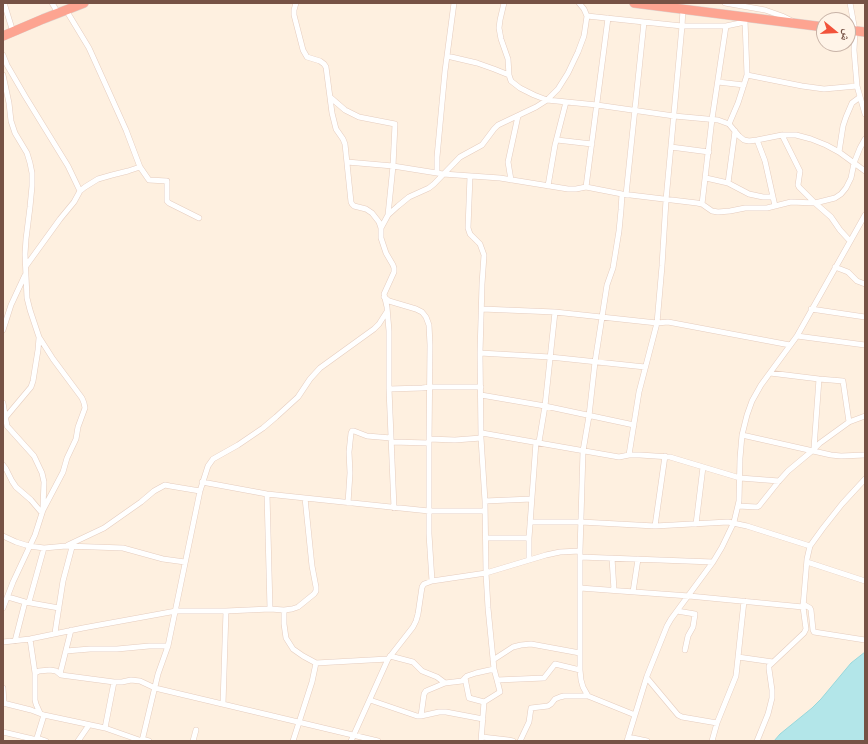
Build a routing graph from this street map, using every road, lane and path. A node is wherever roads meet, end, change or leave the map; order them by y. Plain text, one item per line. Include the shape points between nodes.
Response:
1 (4, 3) edge
2 (52, 3) edge
3 (84, 3) edge
4 (296, 3) edge
5 (454, 3) edge
6 (504, 3) edge
7 (579, 3) edge
8 (634, 3) edge
9 (725, 3) edge
10 (734, 4) edge
11 (683, 9) junction
12 (62, 11) junction
13 (587, 16) junction
14 (608, 18) junction
15 (745, 20) junction
16 (644, 22) junction
17 (798, 24) junction
18 (682, 26) junction
19 (726, 26) junction
20 (816, 26) edge
21 (13, 32) junction
22 (3, 36) edge
23 (854, 52) edge
24 (3, 55) edge
25 (447, 56) junction
26 (3, 75) edge
27 (509, 75) junction
28 (747, 75) junction
29 (718, 82) junction
30 (744, 85) junction
31 (857, 86) junction
32 (860, 96) junction
33 (330, 98) junction
34 (547, 100) junction
35 (566, 102) junction
36 (597, 105) junction
37 (635, 111) junction
38 (865, 114) edge
39 (518, 116) junction
40 (674, 116) junction
41 (712, 119) junction
42 (729, 124) junction
43 (735, 132) junction
44 (782, 135) junction
45 (865, 139) edge
46 (557, 140) junction
47 (757, 140) junction
48 (592, 144) junction
49 (671, 147) junction
50 (709, 152) junction
51 (839, 152) junction
52 (347, 162) junction
53 (854, 163) junction
54 (393, 166) junction
55 (140, 167) junction
56 (865, 171) edge
57 (437, 173) junction
58 (443, 174) junction
59 (470, 176) junction
60 (706, 178) junction
61 (511, 180) junction
62 (728, 183) junction
63 (548, 186) junction
64 (586, 187) junction
65 (80, 190) junction
66 (624, 195) junction
67 (773, 197) junction
68 (666, 200) junction
69 (815, 203) junction
70 (702, 204) junction
71 (775, 206) junction
72 (388, 215) junction
73 (865, 215) edge
74 (199, 218) dead end
75 (381, 228) junction
76 (850, 241) junction
77 (26, 266) junction
78 (835, 267) junction
79 (26, 275) junction
80 (865, 284) edge
81 (384, 297) junction
82 (482, 309) junction
83 (811, 309) junction
84 (387, 312) junction
85 (555, 312) junction
86 (602, 317) junction
87 (865, 317) edge
88 (657, 323) junction
89 (3, 330) edge
90 (797, 336) junction
91 (39, 337) junction
92 (790, 345) junction
93 (865, 345) edge
94 (480, 353) junction
95 (550, 358) junction
96 (595, 362) junction
97 (645, 367) junction
98 (770, 373) junction
99 (819, 379) junction
100 (430, 387) junction
101 (481, 387) junction
102 (389, 389) junction
103 (481, 395) junction
104 (3, 403) edge
105 (545, 406) junction
106 (589, 416) junction
107 (865, 416) edge
108 (5, 418) junction
109 (849, 422) junction
110 (634, 425) junction
111 (742, 435) junction
112 (481, 436) junction
113 (392, 440) junction
114 (429, 441) junction
115 (537, 442) junction
116 (813, 450) junction
117 (583, 451) junction
118 (629, 455) junction
119 (865, 455) edge
120 (665, 456) junction
121 (3, 465) edge
122 (703, 467) junction
123 (740, 478) junction
124 (865, 479) edge
125 (779, 481) junction
126 (202, 482) junction
127 (200, 491) junction
128 (267, 494) junction
129 (305, 498) junction
130 (532, 499) junction
131 (484, 501) junction
132 (348, 503) junction
133 (738, 506) junction
134 (394, 508) junction
135 (42, 511) junction
136 (429, 511) junction
137 (485, 511) junction
138 (530, 522) junction
139 (581, 522) junction
140 (734, 522) junction
141 (696, 524) junction
142 (655, 526) junction
143 (3, 536) edge
144 (486, 538) junction
145 (529, 538) junction
146 (29, 546) junction
147 (66, 546) junction
148 (810, 546) junction
149 (72, 547) junction
150 (44, 548) junction
151 (580, 551) junction
152 (580, 557) junction
153 (612, 558) junction
154 (638, 559) junction
155 (529, 560) junction
156 (185, 562) junction
157 (713, 562) junction
158 (807, 562) junction
159 (486, 573) junction
160 (432, 581) junction
161 (865, 581) edge
162 (580, 588) junction
163 (614, 590) junction
164 (633, 592) junction
165 (689, 596) junction
166 (8, 597) junction
167 (744, 601) junction
168 (27, 602) junction
169 (803, 606) junction
170 (3, 608) edge
171 (59, 608) junction
172 (270, 609) junction
173 (284, 610) junction
174 (176, 611) junction
175 (226, 611) junction
176 (677, 611) junction
177 (71, 630) junction
178 (55, 633) junction
179 (30, 639) junction
180 (865, 640) edge
181 (15, 641) junction
182 (3, 642) edge
183 (168, 646) junction
184 (685, 650) dead end
185 (66, 651) junction
186 (580, 653) junction
187 (738, 657) junction
188 (389, 658) junction
189 (493, 660) junction
190 (772, 662) junction
191 (316, 663) junction
192 (494, 669) junction
193 (580, 670) junction
194 (35, 673) junction
195 (60, 674) junction
196 (465, 678) junction
197 (647, 678) junction
198 (497, 680) junction
199 (114, 682) junction
200 (445, 683) junction
201 (3, 688) edge
202 (155, 688) junction
203 (588, 696) junction
204 (370, 700) junction
205 (484, 702) junction
206 (4, 703) edge
207 (223, 704) junction
208 (42, 714) junction
209 (635, 715) junction
210 (421, 716) junction
211 (483, 719) junction
212 (299, 722) junction
213 (717, 723) junction
214 (89, 725) junction
215 (105, 728) junction
216 (196, 730) dead end
217 (3, 732) edge
218 (354, 735) junction
219 (481, 739) edge
220 (628, 739) edge
221 (37, 740) edge
222 (142, 740) edge
223 (46, 741) edge
224 (78, 741) edge
225 (149, 741) edge
226 (193, 741) edge
227 (293, 741) edge
228 (351, 741) edge
229 (378, 741) edge
230 (509, 741) edge
231 (520, 741) edge
232 (647, 741) edge
233 (712, 741) edge
234 (758, 741) edge

1 - 21 street
2 - 12 street
3 - 12 highway
4 - 33 street via 294,15 303,50 307,57 320,61 326,67
5 - 25 street
6 - 27 street via 499,28 508,59
7 - 13 street
8 - 11 highway
9 - 10 street
10 - 17 street via 765,10
11 - 15 highway
11 - 18 street
12 - 21 highway
12 - 55 street via 89,48
13 - 14 street
13 - 34 street via 584,36 576,57 558,89
14 - 16 street
14 - 36 street
15 - 17 highway
15 - 19 street
15 - 28 street
16 - 18 street
16 - 37 street
17 - 20 highway
18 - 19 street
18 - 40 street
19 - 29 street
21 - 22 highway
23 - 31 street
24 - 65 street
25 - 27 street via 477,63
25 - 57 street
26 - 77 street via 10,103 10,121 28,158 32,173
27 - 34 street via 511,81 520,88
28 - 30 street
28 - 31 street via 824,89
29 - 30 street
29 - 41 street
30 - 42 street
31 - 32 street
32 - 38 street
32 - 51 street via 852,103 846,117
33 - 52 street via 336,129 345,144
33 - 54 street via 359,117 395,124
34 - 35 street
34 - 39 street
35 - 36 street
35 - 46 street
36 - 37 street
36 - 48 street
37 - 40 street
37 - 66 street
39 - 58 street via 498,125 482,145 460,157
39 - 61 street via 508,162
40 - 41 street
40 - 49 street
41 - 42 street
41 - 50 street
42 - 43 street
43 - 47 street via 744,140
43 - 62 street
44 - 47 street
44 - 51 street via 811,139
44 - 69 street via 800,171 798,185
45 - 53 street
46 - 48 street
46 - 63 street
47 - 67 street via 765,161
48 - 64 street
49 - 50 street
49 - 68 street
50 - 60 street
51 - 53 street
52 - 54 street
52 - 75 street via 352,204 372,213
53 - 56 street
53 - 69 street via 849,183 841,194
54 - 57 street
54 - 72 street
55 - 65 street via 98,179
55 - 74 street via 149,180 167,181 169,203
57 - 58 street
58 - 59 street
58 - 72 street via 429,188 409,197
59 - 61 street
59 - 82 street via 468,228 480,244 484,256
60 - 62 street
60 - 70 street
61 - 63 street
62 - 67 street via 749,194
63 - 64 street via 572,189
64 - 66 street
65 - 77 street via 74,202
66 - 68 street
66 - 86 street via 613,268 607,285
67 - 71 street
68 - 70 street
68 - 88 street
69 - 71 street via 791,202
69 - 76 street via 831,217
70 - 71 street via 718,212
72 - 75 street
73 - 76 street
75 - 81 street via 381,238 394,268
76 - 78 street
77 - 79 street
78 - 80 street via 848,272 857,281
78 - 83 street
79 - 89 street via 11,305
79 - 91 street via 27,298
81 - 84 street
81 - 100 street via 416,309 426,317 429,325
82 - 85 street
82 - 94 street
83 - 87 street
83 - 90 street
84 - 102 street
84 - 126 street via 374,329 320,368 298,397 276,417 210,462
85 - 86 street
85 - 95 street
86 - 88 street
86 - 96 street
88 - 92 street via 674,323
88 - 97 street
90 - 92 street
90 - 93 street
91 - 108 street via 31,387
91 - 135 street via 82,398 85,408 63,472
92 - 98 street
94 - 95 street
94 - 101 street
95 - 96 street
95 - 105 street
96 - 97 street
96 - 106 street
97 - 110 street
98 - 99 street
98 - 111 street via 752,401
99 - 109 street via 843,381
99 - 116 street
100 - 101 street
100 - 102 street
100 - 114 street
101 - 103 street
102 - 113 street
103 - 105 street
103 - 112 street
104 - 108 street
105 - 106 street
105 - 115 street
106 - 110 street
106 - 117 street
107 - 109 street
108 - 135 street via 7,426 34,456 42,473
109 - 116 street
110 - 118 street
111 - 116 street
111 - 123 street
112 - 114 street
112 - 115 street
112 - 131 street
113 - 114 street
113 - 132 street via 354,431 351,433
113 - 134 street
114 - 136 street
115 - 117 street
115 - 130 street
116 - 119 street via 835,456
116 - 125 street
117 - 118 street via 619,457
117 - 139 street
118 - 120 street
120 - 122 street
120 - 142 street
121 - 135 street via 12,482
122 - 123 street
122 - 141 street
123 - 125 street
123 - 133 street
124 - 148 street
125 - 133 street via 759,506
126 - 127 street
126 - 128 street
127 - 147 street via 160,487 104,528
127 - 156 street
128 - 129 street
128 - 172 street
129 - 132 street
129 - 173 street via 316,591 298,607
130 - 131 street
130 - 138 street
131 - 137 street
132 - 134 street
133 - 140 street
134 - 136 street
135 - 146 street
136 - 137 street
136 - 160 street
137 - 144 street
138 - 139 street
138 - 145 street
139 - 142 street
139 - 151 street
140 - 141 street
140 - 148 street
140 - 157 street
141 - 142 street
143 - 146 street
144 - 145 street
144 - 159 street
145 - 155 street
146 - 150 street
146 - 166 street
147 - 149 street
147 - 150 street
148 - 158 street
149 - 156 street via 123,548
149 - 171 street
150 - 168 street
151 - 152 street
151 - 155 street via 560,552
152 - 153 street
152 - 162 street
153 - 154 street
153 - 163 street
154 - 157 street
154 - 164 street
155 - 159 street
156 - 174 street
157 - 165 street
158 - 161 street
158 - 169 street
159 - 160 street
159 - 189 street
160 - 188 street via 422,587 416,621
162 - 163 street
162 - 186 street
163 - 164 street
164 - 165 street
165 - 167 street
165 - 176 street
166 - 168 street
166 - 170 street
167 - 169 street
167 - 187 street
168 - 171 street
168 - 181 street
169 - 180 street via 811,610 814,632
169 - 190 street via 806,629 804,633
171 - 178 street
172 - 173 street
172 - 175 street
173 - 191 street via 286,638 293,649
174 - 175 street
174 - 177 street
174 - 183 street
175 - 207 street
176 - 184 street via 695,614
176 - 197 street via 667,626
177 - 178 street
177 - 185 street
178 - 179 street
179 - 181 street
179 - 194 street
181 - 182 street
183 - 185 street
183 - 202 street
185 - 195 street
186 - 189 street via 531,644 513,648
186 - 193 street
187 - 190 street
187 - 213 street via 735,679
188 - 191 street
188 - 200 street via 413,662 422,671
188 - 204 street
189 - 192 street
190 - 234 street via 769,666 772,698
191 - 212 street
192 - 196 street
192 - 198 street
193 - 198 street via 555,664 544,678
193 - 203 street via 583,687
194 - 195 street via 50,670
194 - 208 street via 35,700
195 - 199 street
196 - 200 street via 462,681
196 - 205 street via 469,698
197 - 209 street
197 - 213 street via 682,718
198 - 205 street via 500,692
199 - 202 street via 134,680
199 - 215 street
200 - 210 street via 425,692
201 - 206 street
202 - 207 street
202 - 222 street
203 - 209 street
203 - 231 street via 564,696 555,699 550,705 531,708 529,722
204 - 210 street
204 - 218 street
205 - 211 street
206 - 208 street
207 - 212 street
208 - 214 street
208 - 221 street
209 - 220 street
210 - 211 street via 446,712
211 - 219 street
212 - 218 street
212 - 227 street
213 - 233 street
214 - 215 street
214 - 224 street
215 - 222 street
216 - 226 street
217 - 221 street
218 - 228 street
218 - 229 street
219 - 230 street
220 - 232 street
221 - 223 street
222 - 225 street

